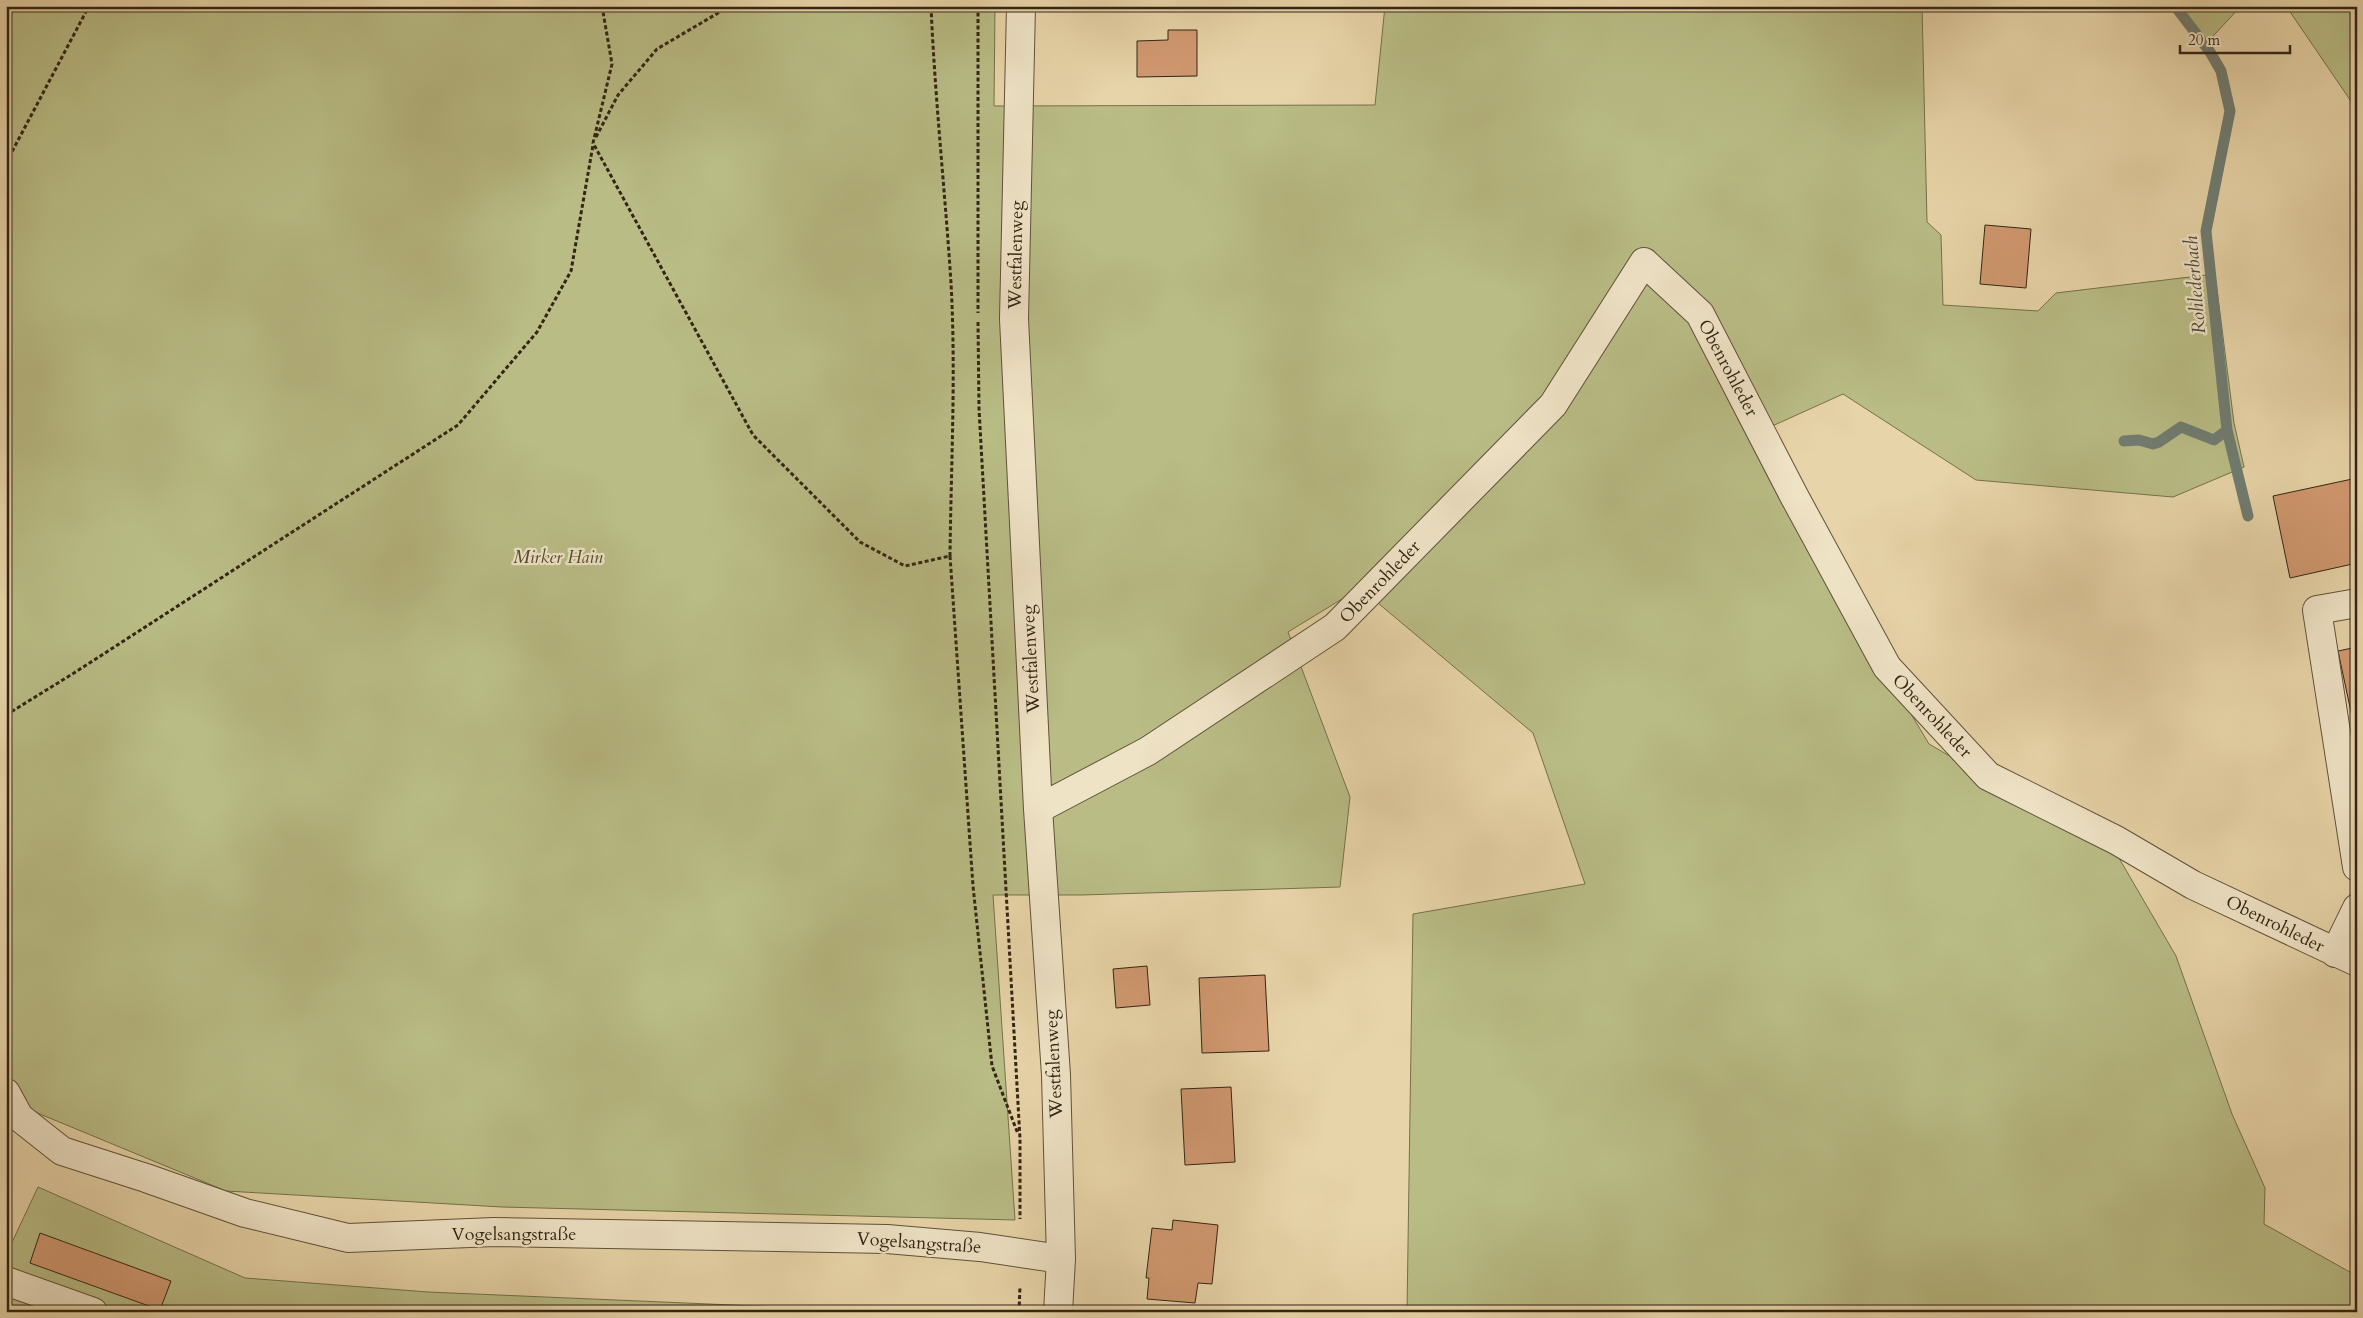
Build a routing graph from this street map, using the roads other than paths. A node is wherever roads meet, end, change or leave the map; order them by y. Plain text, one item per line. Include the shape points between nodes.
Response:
1 (1021, 6) edge
2 (2357, 603) edge
3 (2352, 804) edge
4 (1038, 808) junction
5 (2357, 867) edge
6 (2357, 908) edge
7 (2346, 957) edge
8 (6, 1093) edge
9 (13, 1125) edge
10 (1062, 1259) junction
11 (6, 1281) edge
12 (93, 1312) edge
13 (1058, 1312) edge

1 - 4 street, Westfalenweg via 1014,320
2 - 3 street via 2317,610
3 - 5 street
4 - 7 street, Obenrohleder via 1148,752 1335,627 1553,405 1644,262 1700,314 1887,667 1988,776 2116,840 2193,884
4 - 10 street, Westfalenweg via 1056,1075
6 - 7 street, Obenrohleder
8 - 9 street, Vogelsangstraße
9 - 10 street, Vogelsangstraße via 62,1151 245,1214 348,1238 494,1232 886,1239 980,1247
10 - 13 street, Westfalenweg
11 - 12 street

